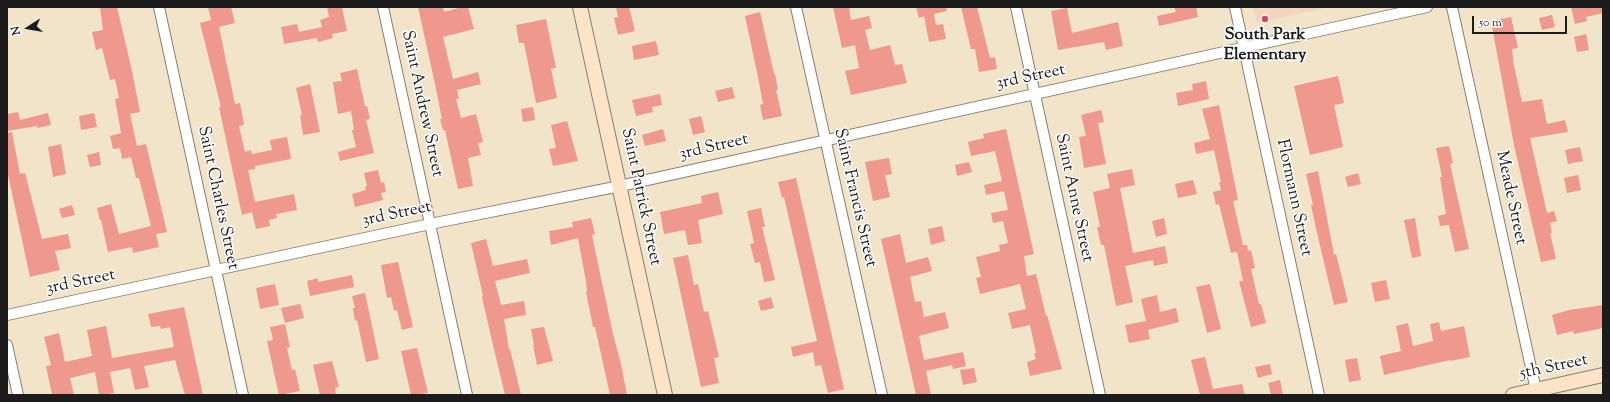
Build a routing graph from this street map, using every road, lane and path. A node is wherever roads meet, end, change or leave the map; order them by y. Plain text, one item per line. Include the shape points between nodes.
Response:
1 (160, 7) edge
2 (383, 7) edge
3 (580, 7) edge
4 (796, 7) edge
5 (1016, 7) edge
6 (1235, 7) edge
7 (1427, 7) edge
8 (1452, 7) edge
9 (1244, 47) junction
10 (1034, 94) junction
11 (825, 140) junction
12 (620, 186) junction
13 (430, 224) junction
14 (217, 271) junction
15 (7, 315) edge
16 (7, 345) edge
17 (1603, 376) edge
18 (1536, 393) edge
19 (18, 395) edge
20 (243, 395) edge
21 (467, 395) edge
22 (665, 395) edge
23 (882, 395) edge
24 (1100, 395) edge
25 (1319, 395) edge
26 (1513, 395) edge

1 - 14 street, Saint Charles Street
2 - 13 street, Saint Andrew Street
3 - 12 main road, Saint Patrick Street
4 - 11 street, Saint Francis Street
5 - 10 street, Saint Anne Street
6 - 9 street, Flormann Street
7 - 9 street, 3rd Street
8 - 18 street, Meade Street
9 - 10 street, 3rd Street
9 - 25 street, Flormann Street
10 - 11 street, 3rd Street
10 - 24 street, Saint Anne Street
11 - 12 street, 3rd Street
11 - 23 street, Saint Francis Street
12 - 13 street, 3rd Street
12 - 22 main road, Saint Patrick Street
13 - 14 street, 3rd Street
13 - 21 street, Saint Andrew Street
14 - 15 street, 3rd Street
14 - 20 street, Saint Charles Street
16 - 19 street
17 - 18 main road, 5th Street
18 - 26 main road, 5th Street

